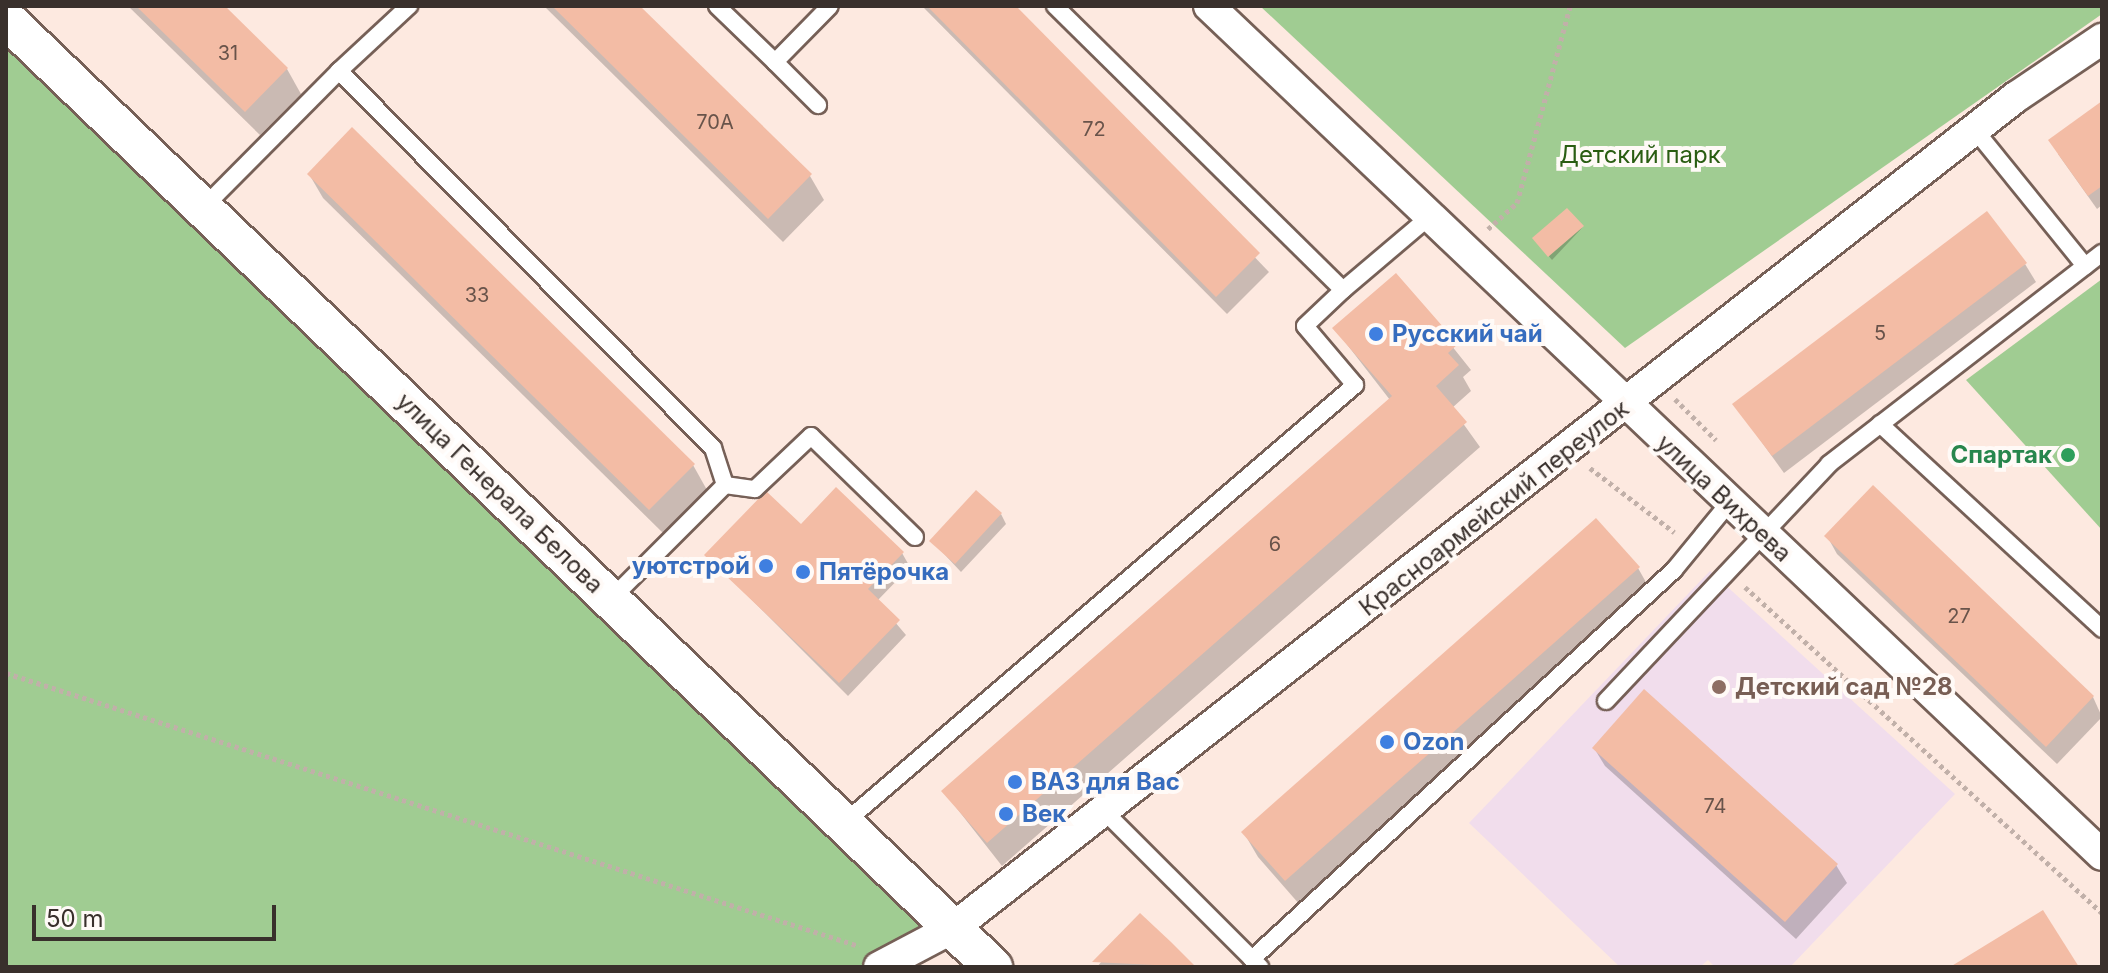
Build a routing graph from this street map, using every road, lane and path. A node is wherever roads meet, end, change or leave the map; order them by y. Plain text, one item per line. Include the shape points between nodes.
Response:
1 (409, 6) edge
2 (717, 6) edge
3 (830, 6) edge
4 (1055, 6) edge
5 (1209, 6) edge
6 (1570, 6) edge
7 (6, 19) edge
8 (2102, 39) edge
9 (775, 62) junction
10 (339, 71) junction
11 (818, 105) dead end
12 (1975, 130) junction
13 (203, 208) junction
14 (1429, 217) junction
15 (1463, 251) junction
16 (2102, 253) edge
17 (2085, 266) junction
18 (1343, 290) junction
19 (1625, 406) junction
20 (1880, 424) junction
21 (1568, 451) junction
22 (725, 485) junction
23 (1729, 503) junction
24 (1762, 534) junction
25 (915, 537) dead end
26 (1693, 547) junction
27 (1728, 571) junction
28 (611, 599) junction
29 (2102, 629) edge
30 (6, 673) edge
31 (1606, 701) dead end
32 (1104, 811) junction
33 (844, 823) junction
34 (2102, 855) edge
35 (2102, 913) edge
36 (953, 928) junction
37 (888, 962) edge
38 (1256, 963) edge
39 (993, 967) edge

1 - 10 lane
2 - 9 lane
3 - 9 lane
4 - 18 lane
5 - 14 street, улица Вихрева
6 - 15 path via 1517,203
7 - 13 street, улица Генерала Белова
8 - 12 street, Красноармейский переулок
9 - 11 lane
10 - 13 lane
10 - 22 lane via 713,448
12 - 17 lane
12 - 19 street, Красноармейский переулок
13 - 28 street, улица Генерала Белова
14 - 15 street, улица Вихрева
14 - 18 lane
15 - 19 street, улица Вихрева
16 - 17 lane
17 - 20 lane
18 - 33 lane via 1305,326 1355,385
19 - 21 street, Красноармейский переулок
19 - 23 street, улица Вихрева
20 - 24 lane via 1829,464
20 - 29 lane
21 - 26 path
21 - 32 street, Красноармейский переулок
22 - 25 lane via 755,489 811,436
22 - 28 lane
23 - 24 street, улица Вихрева
23 - 26 lane
24 - 27 lane
24 - 34 street, улица Вихрева
26 - 38 lane
27 - 31 lane
27 - 35 path
28 - 33 street, улица Генерала Белова
30 - 37 path
32 - 36 street, Красноармейский переулок
32 - 38 lane
33 - 36 street, улица Генерала Белова
36 - 37 street, Красноармейский переулок
36 - 39 street, улица Генерала Белова

